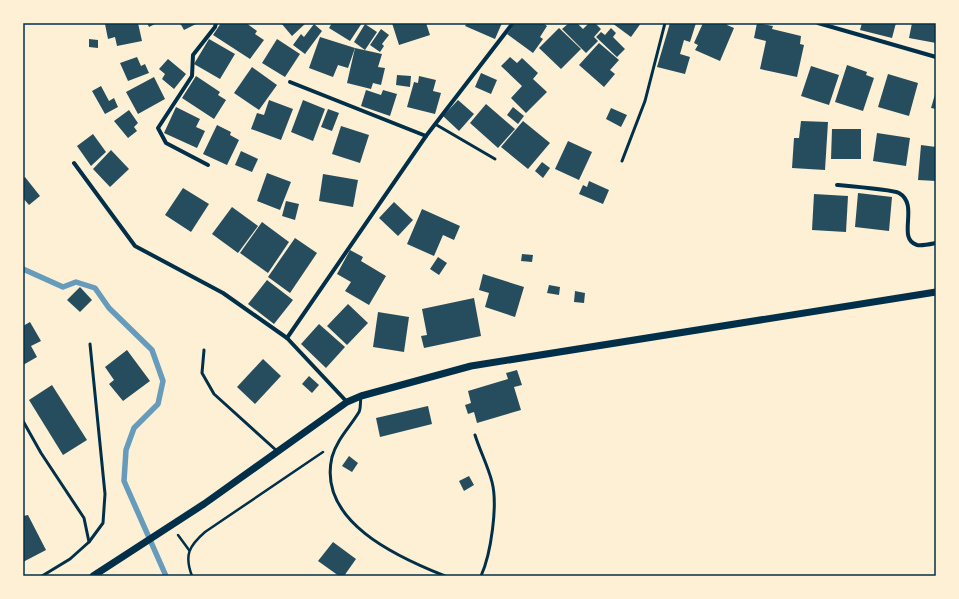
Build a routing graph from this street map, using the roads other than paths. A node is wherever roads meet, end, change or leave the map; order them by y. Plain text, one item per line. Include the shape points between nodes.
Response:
1 (216, 23) edge
2 (512, 23) edge
3 (665, 23) edge
4 (818, 23) edge
5 (936, 57) edge
6 (290, 82) dead end
7 (435, 124) junction
8 (426, 136) junction
9 (495, 159) dead end
10 (622, 161) dead end
11 (74, 163) dead end
12 (208, 165) dead end
13 (837, 185) dead end
14 (936, 243) edge
15 (936, 292) edge
16 (287, 338) junction
17 (90, 344) dead end
18 (204, 350) dead end
19 (361, 396) junction
20 (347, 402) junction
21 (23, 421) edge
22 (474, 435) dead end
23 (278, 452) junction
24 (89, 542) junction
25 (42, 576) edge
26 (93, 576) edge
27 (445, 576) edge
28 (480, 576) edge

1 - 12 street via 193,55 192,76 158,128 166,143
2 - 7 street
3 - 10 lane via 645,101
4 - 5 street
6 - 8 street
7 - 8 street
7 - 9 lane
8 - 16 street
11 - 16 street via 135,246 223,293
13 - 14 street via 899,193 906,201 909,212 907,233 911,240 918,245
15 - 19 street via 471,366
16 - 20 street
17 - 24 lane via 105,494 103,523
18 - 23 lane via 202,373 214,394
19 - 20 street
19 - 27 lane via 359,411 335,449 331,464 334,496 351,522 362,532 400,556
20 - 23 street
21 - 24 lane via 84,518
22 - 28 lane via 492,482 493,494 489,552
23 - 26 street
24 - 25 lane via 70,559

